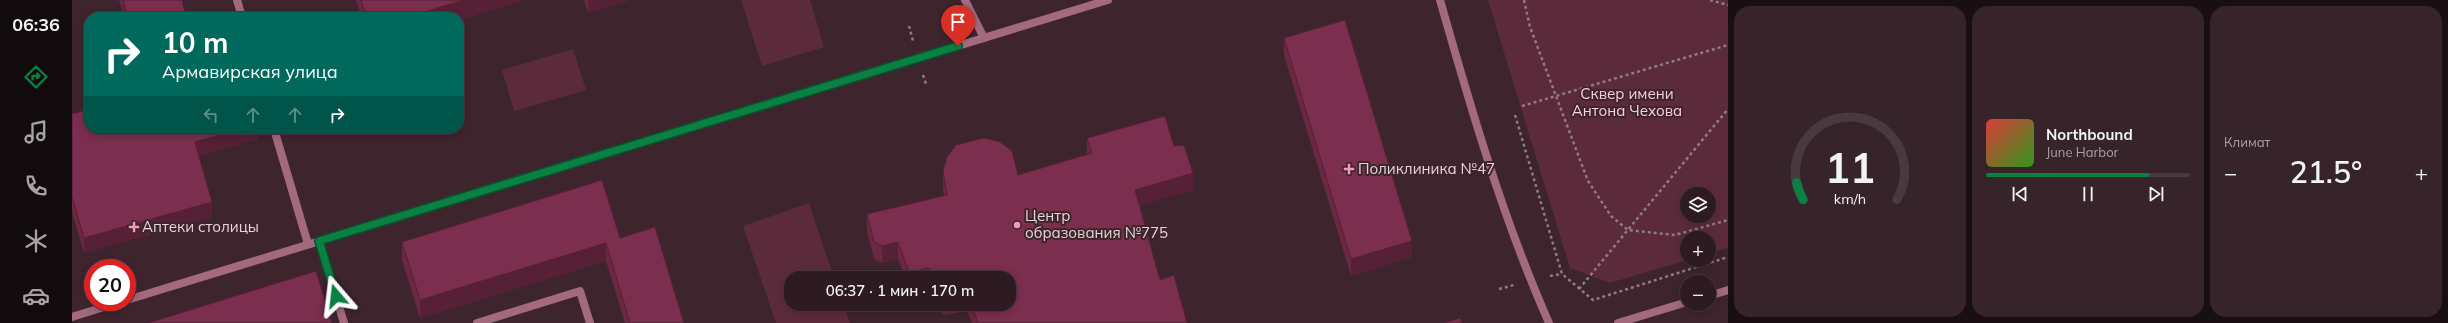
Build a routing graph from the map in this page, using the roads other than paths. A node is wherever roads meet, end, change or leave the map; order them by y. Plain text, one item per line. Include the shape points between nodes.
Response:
1 (237, 0) edge
2 (966, 0) edge
3 (1108, 0) edge
4 (1440, 0) edge
5 (241, 12) edge
6 (984, 38) junction
7 (275, 134) edge
8 (319, 241) junction
9 (308, 244) junction
10 (1728, 290) edge
11 (1716, 294) edge
12 (136, 297) edge
13 (1680, 304) edge
14 (91, 311) edge
15 (72, 317) edge
16 (344, 323) edge
17 (477, 323) edge
18 (590, 323) edge
19 (1549, 323) edge
20 (1618, 323) edge

1 - 5 street
2 - 6 street
3 - 6 street
4 - 19 street via 1477,127 1530,281
6 - 8 street
7 - 9 street
8 - 9 street
8 - 16 street
9 - 12 street
10 - 11 street
13 - 20 street
14 - 15 street
17 - 18 street via 580,291

